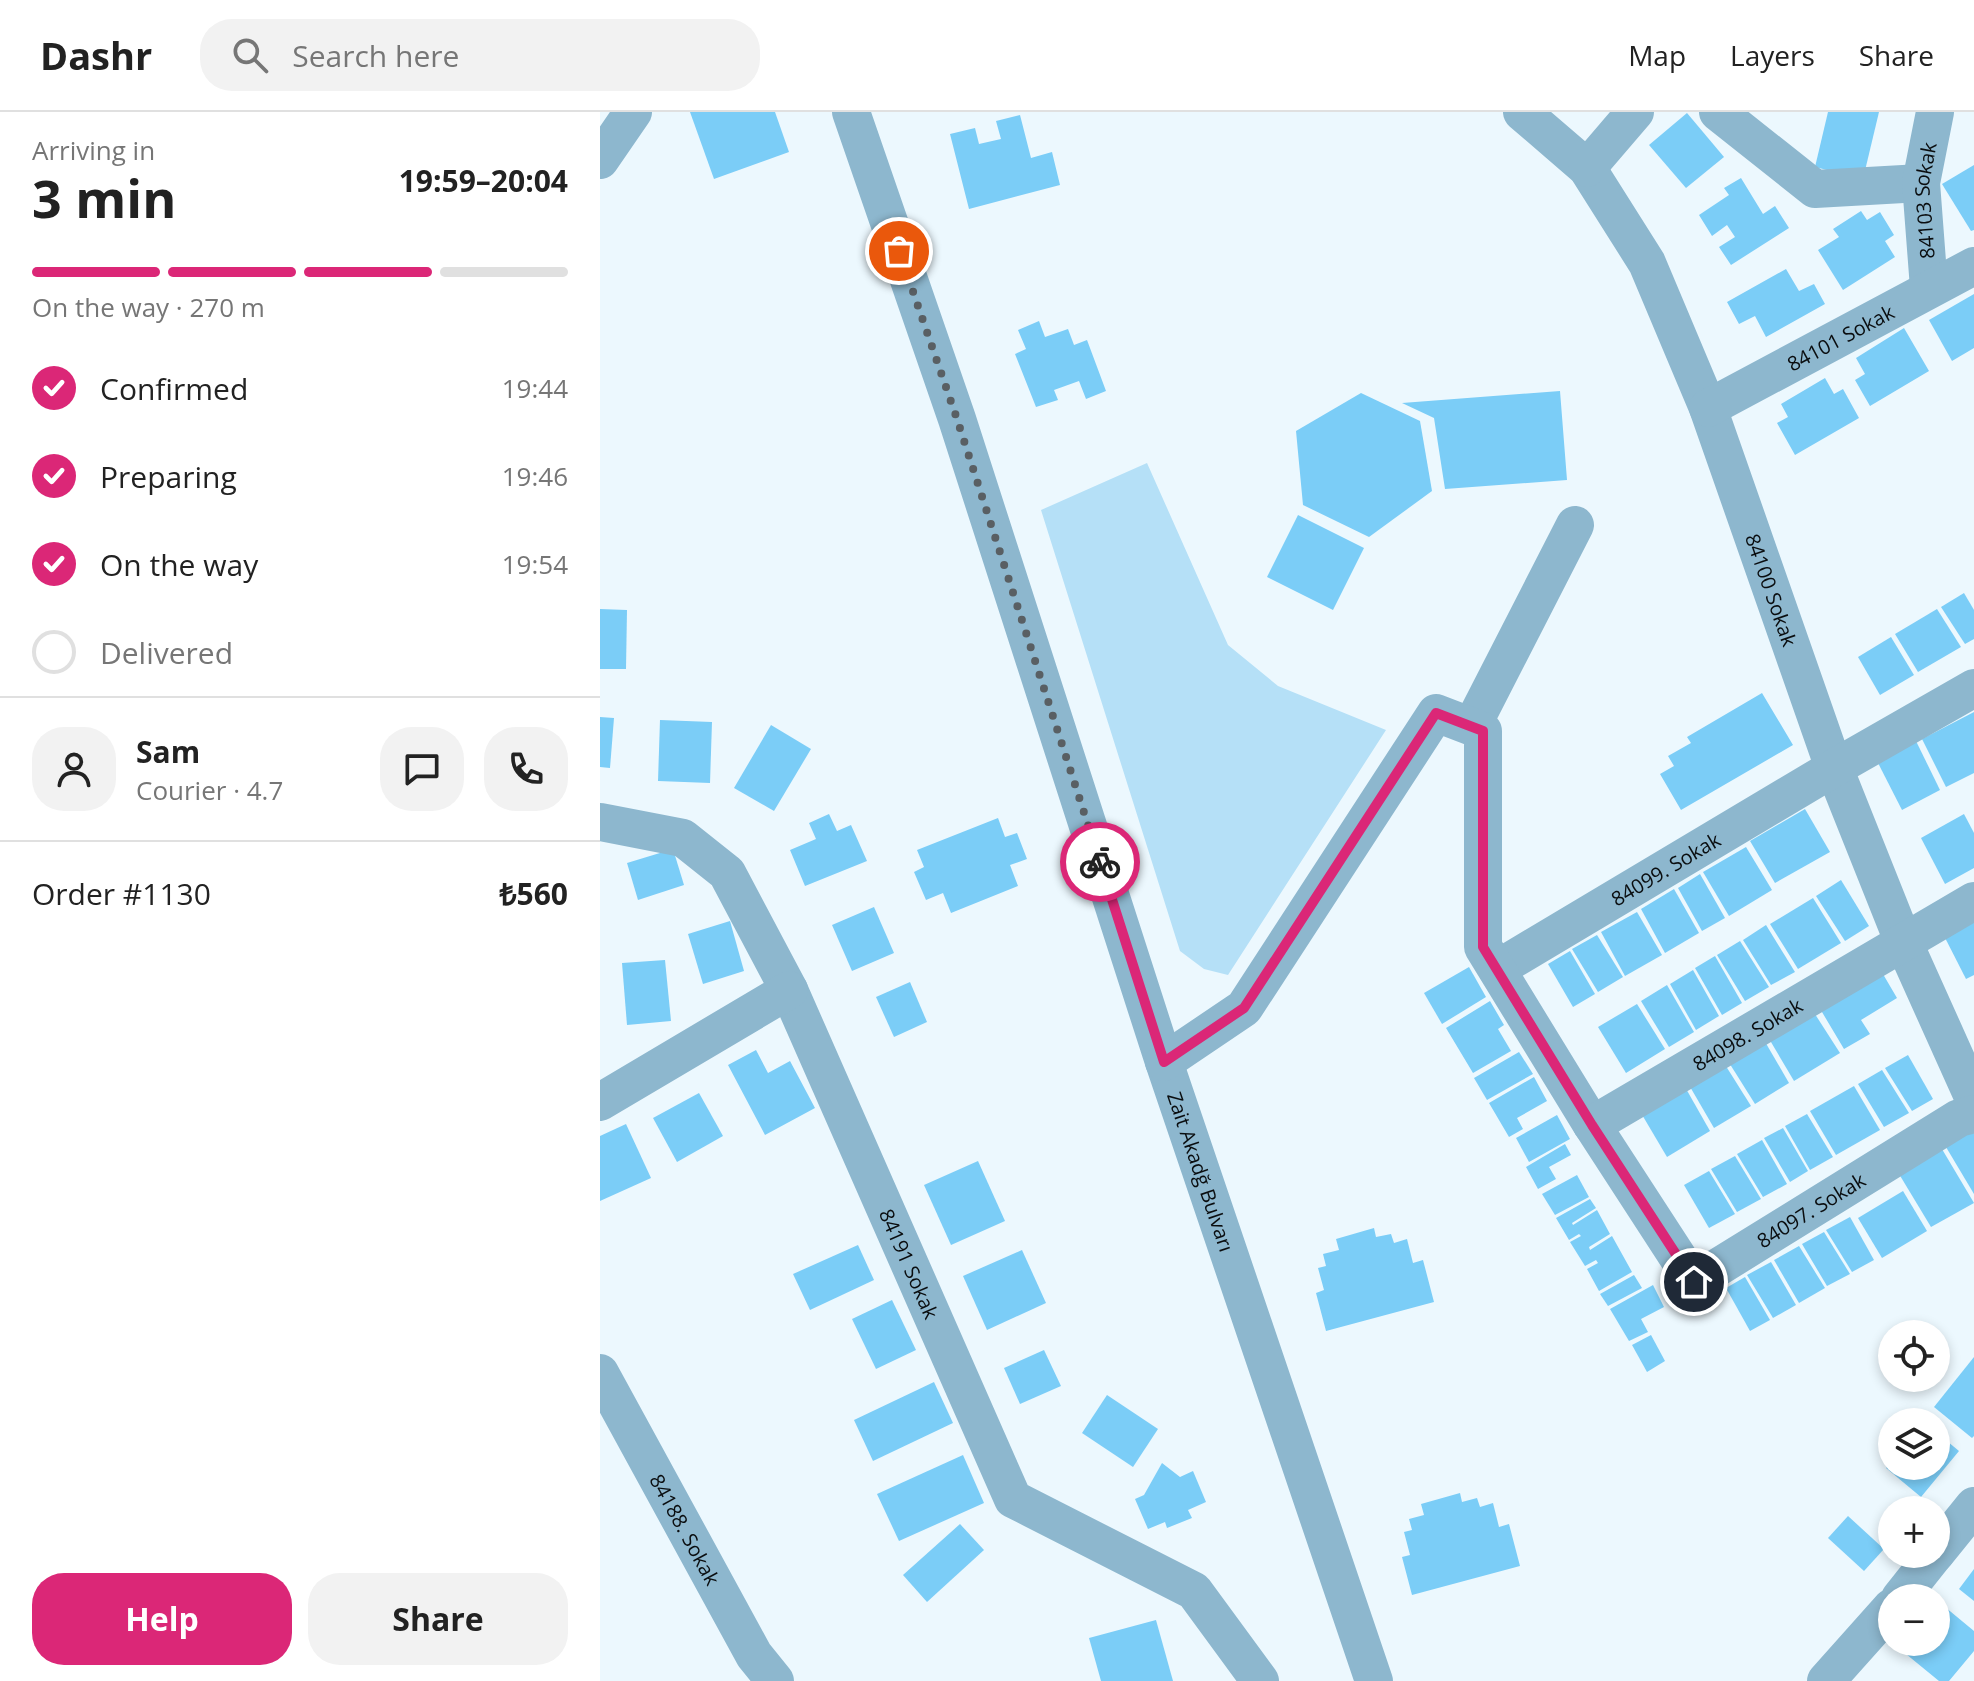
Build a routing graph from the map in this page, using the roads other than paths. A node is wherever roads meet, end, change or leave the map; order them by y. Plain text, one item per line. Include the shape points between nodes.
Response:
1 (633, 112) edge
2 (851, 112) edge
3 (1522, 112) edge
4 (1635, 112) edge
5 (1718, 112) edge
6 (1935, 112) edge
7 (600, 160) edge
8 (1587, 168) junction
9 (1921, 183) junction
10 (1974, 266) edge
11 (1929, 288) junction
12 (1708, 408) junction
13 (1575, 525) dead end
14 (1974, 688) edge
15 (1472, 726) junction
16 (1834, 768) junction
17 (600, 822) edge
18 (1974, 901) edge
19 (1903, 941) junction
20 (1497, 969) junction
21 (789, 990) junction
22 (1164, 1062) junction
23 (1974, 1099) edge
24 (600, 1102) edge
25 (1974, 1114) edge
26 (1592, 1125) junction
27 (600, 1373) edge
28 (1974, 1506) edge
29 (1950, 1536) edge
30 (1925, 1568) edge
31 (1911, 1584) edge
32 (1878, 1623) edge
33 (775, 1681) edge
34 (1260, 1681) edge
35 (1374, 1681) edge
36 (1826, 1681) edge

1 - 7 street
2 - 22 street, Zait Akadğ Bulvarı via 957,419
3 - 8 street, 84100 Sokak
4 - 8 street
5 - 9 street via 1815,189
6 - 9 street, 84103 Sokak
8 - 12 street, 84100 Sokak via 1647,263
9 - 11 street, 84103 Sokak
10 - 11 street, 84101 Sokak
11 - 12 street, 84101 Sokak
12 - 16 street, 84100 Sokak
13 - 15 street
14 - 16 street, 84099. Sokak
15 - 20 street, 84097. Sokak via 1483,731 1483,947
15 - 22 street via 1436,713 1244,1008
16 - 19 street, 84100 Sokak
16 - 20 street, 84099. Sokak
17 - 21 street, 84191 Sokak via 683,838 727,873
18 - 19 street, 84098. Sokak
19 - 23 street, 84100 Sokak
19 - 26 street, 84098. Sokak
20 - 26 street, 84097. Sokak
21 - 24 street
21 - 34 street, 84191 Sokak via 1013,1499 1194,1591
22 - 35 street, Zait Akadğ Bulvarı
25 - 26 street, 84097. Sokak via 1959,1118 1694,1282
27 - 33 street, 84188. Sokak via 754,1655
28 - 29 street
30 - 31 street
32 - 36 street

